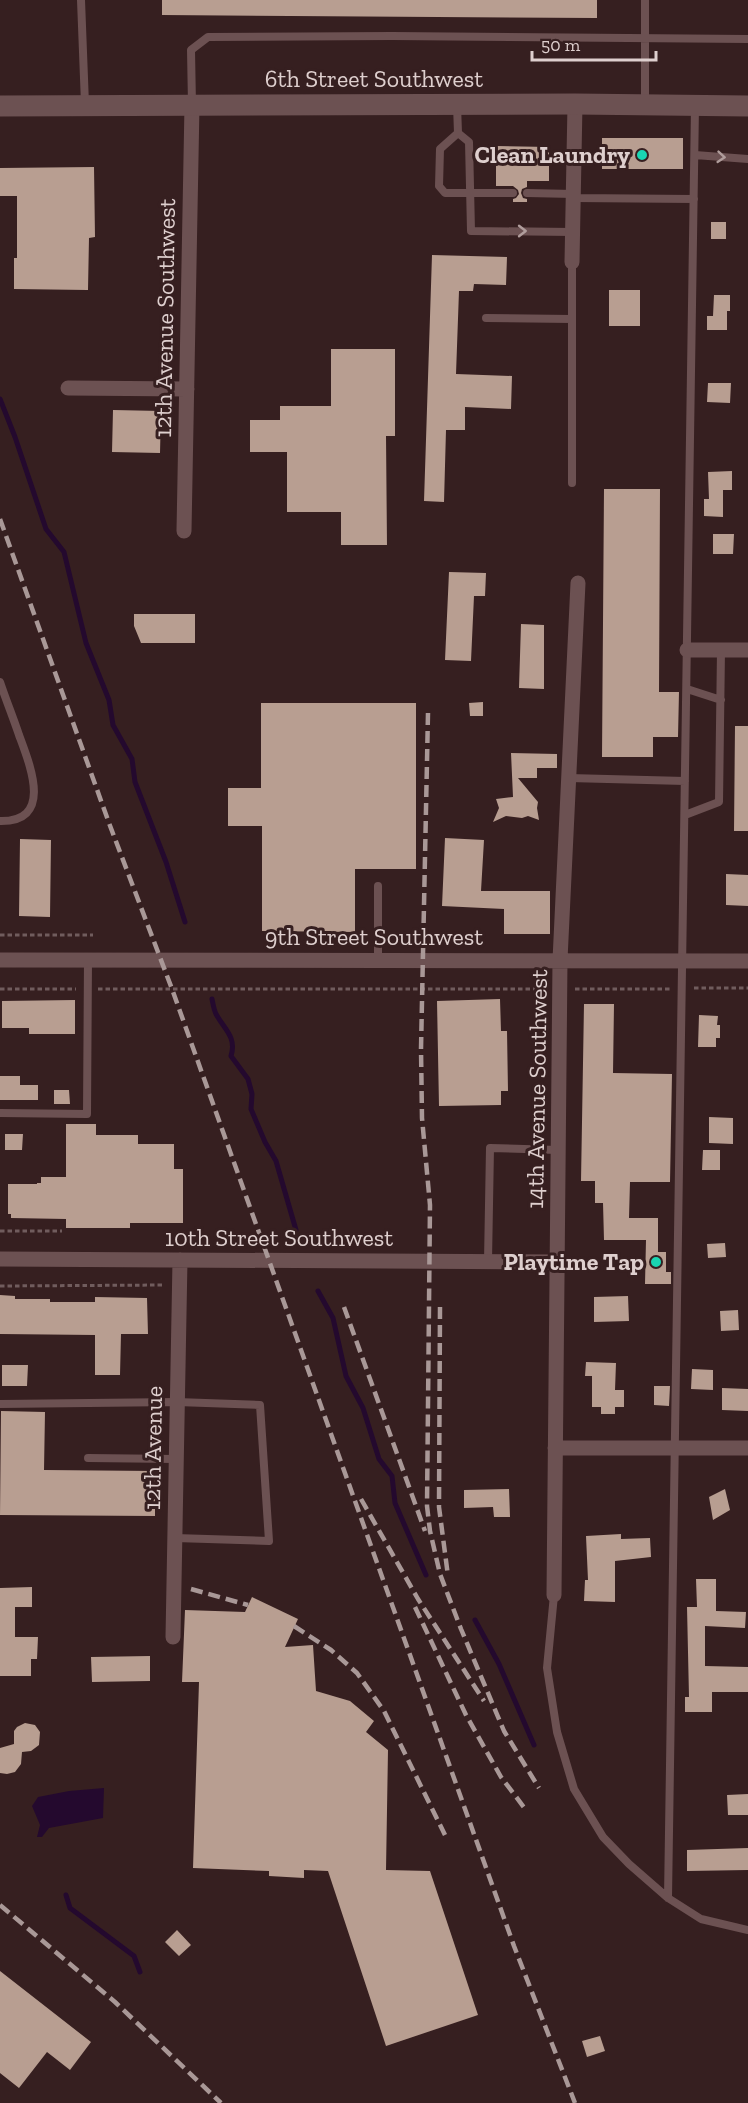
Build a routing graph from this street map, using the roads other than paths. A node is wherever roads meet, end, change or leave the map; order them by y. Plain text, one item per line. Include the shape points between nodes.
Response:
1 (81, 0) edge
2 (645, 0) edge
3 (645, 39) junction
4 (748, 39) edge
5 (457, 104) junction
6 (576, 104) junction
7 (85, 105) junction
8 (192, 105) junction
9 (645, 105) junction
10 (695, 105) junction
11 (0, 106) edge
12 (748, 106) edge
13 (458, 134) junction
14 (695, 155) junction
15 (748, 159) edge
16 (471, 193) junction
17 (513, 193) dead end
18 (527, 193) dead end
19 (574, 196) junction
20 (694, 199) junction
21 (573, 232) junction
22 (572, 262) joint
23 (486, 318) dead end
24 (572, 319) junction
25 (68, 388) dead end
26 (187, 388) junction
27 (572, 483) dead end
28 (184, 531) dead end
29 (578, 583) dead end
30 (687, 650) junction
31 (721, 650) junction
32 (748, 650) edge
33 (0, 682) edge
34 (687, 689) junction
35 (721, 700) junction
36 (569, 778) junction
37 (686, 781) junction
38 (685, 815) junction
39 (0, 821) edge
40 (378, 886) dead end
41 (0, 960) edge
42 (88, 960) junction
43 (378, 960) junction
44 (561, 960) junction
45 (683, 961) junction
46 (748, 961) edge
47 (0, 1113) edge
48 (558, 1150) junction
49 (0, 1260) edge
50 (180, 1260) junction
51 (488, 1261) junction
52 (557, 1262) junction
53 (177, 1402) junction
54 (0, 1404) edge
55 (555, 1448) junction
56 (676, 1448) junction
57 (748, 1448) edge
58 (88, 1458) dead end
59 (176, 1459) junction
60 (174, 1538) junction
61 (554, 1595) joint
62 (173, 1637) dead end
63 (668, 1898) junction
64 (748, 1930) edge

1 - 7 lane
2 - 3 lane
3 - 4 lane
3 - 8 lane via 208,37 191,50
3 - 9 lane
5 - 6 main road, 6th Street Southwest
5 - 8 main road, 6th Street Southwest
5 - 13 lane
6 - 9 main road, 6th Street Southwest
6 - 19 street
7 - 8 main road, 6th Street Southwest
7 - 11 main road, 6th Street Southwest
8 - 26 street, 12th Avenue Southwest
9 - 10 main road, 6th Street Southwest
10 - 12 main road, 6th Street Southwest
10 - 14 lane
13 - 16 lane via 469,142
13 - 16 lane via 440,149 439,186 445,193
14 -> 15 lane
14 - 20 lane
16 - 17 lane
16 -> 21 lane via 471,231
18 - 19 lane
19 - 20 lane
19 - 21 street
20 - 30 lane
21 - 22 street
22 - 24 lane
23 - 24 lane
24 - 27 lane
25 - 26 street
26 - 28 street, 12th Avenue Southwest
29 - 36 street, 14th Avenue Southwest
30 - 31 street
30 - 34 lane
31 - 32 street
31 - 35 lane
33 - 39 lane via 34,775 34,798 26,815
34 - 35 lane
34 - 37 lane
35 - 38 lane via 719,802
36 - 37 lane
36 - 44 street, 14th Avenue Southwest
37 - 38 lane
38 - 45 lane
40 - 43 lane
41 - 42 street, 9th Street Southwest
42 - 43 street, 9th Street Southwest
42 - 47 lane via 87,1114
43 - 44 street, 9th Street Southwest
44 - 45 street, 9th Street Southwest
44 - 48 street, 14th Avenue Southwest
45 - 46 street, 9th Street Southwest
45 - 56 lane
48 - 51 lane via 490,1148
48 - 52 street, 14th Avenue Southwest
49 - 50 street, 10th Street Southwest
50 - 51 street, 10th Street Southwest
50 - 53 street, 12th Avenue
51 - 52 street, 10th Street Southwest
52 - 55 street, 14th Avenue Southwest
53 - 54 lane
53 - 59 street, 12th Avenue
53 - 60 lane via 260,1405 269,1541
55 - 56 street
55 - 61 street, 14th Avenue Southwest
56 - 57 street
56 - 63 lane
58 - 59 lane
59 - 60 street, 12th Avenue
60 - 62 street, 12th Avenue
61 - 63 lane via 548,1668 557,1732 574,1789 603,1837
63 - 64 lane via 701,1919

